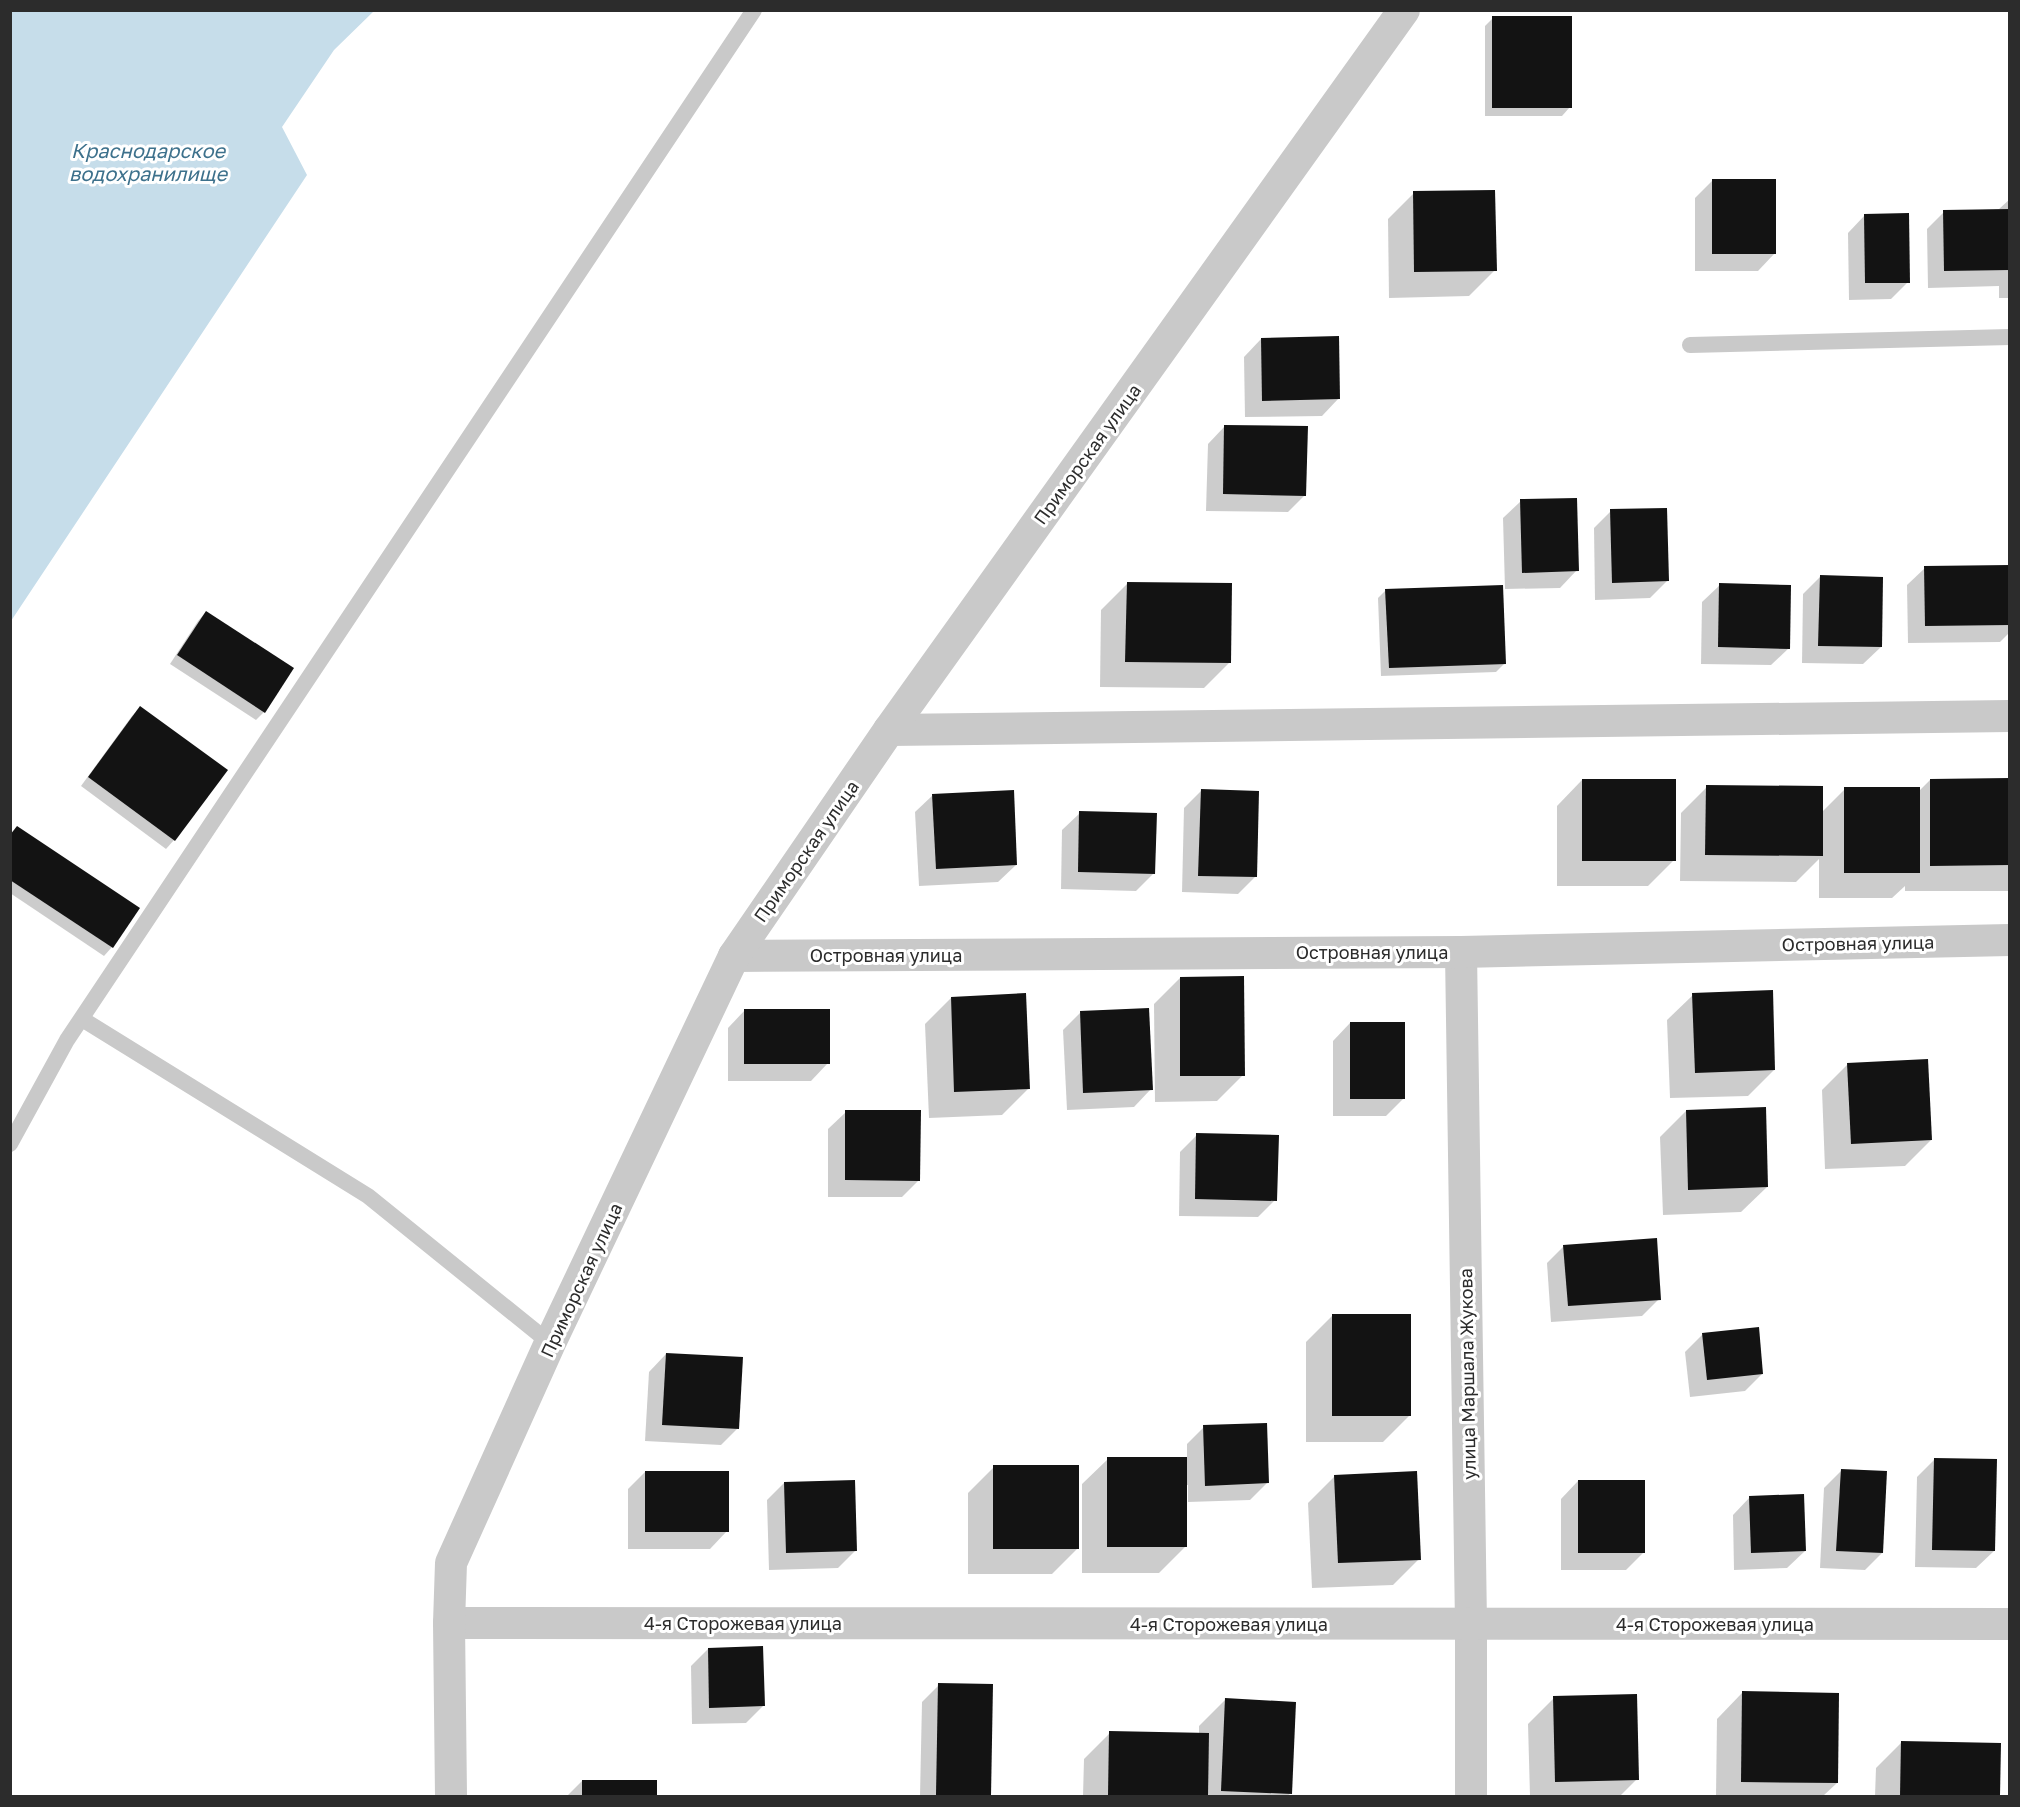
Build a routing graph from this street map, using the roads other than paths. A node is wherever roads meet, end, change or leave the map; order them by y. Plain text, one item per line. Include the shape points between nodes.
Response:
1 (754, 10) edge
2 (1404, 10) edge
3 (2010, 337) edge
4 (1690, 345) dead end
5 (2010, 716) edge
6 (890, 730) junction
7 (2010, 940) edge
8 (1461, 952) junction
9 (734, 956) junction
10 (81, 1019) junction
11 (10, 1144) edge
12 (550, 1343) junction
13 (449, 1623) junction
14 (1471, 1624) junction
15 (2010, 1624) edge
16 (451, 1797) edge
17 (1471, 1797) edge

1 - 10 lane
2 - 6 street, Приморская улица
3 - 4 lane
5 - 6 street
6 - 9 street, Приморская улица
7 - 8 street, Островная улица
8 - 9 street, Островная улица
8 - 14 street, улица Маршала Жукова
9 - 12 street, Приморская улица
10 - 11 lane
10 - 12 lane via 368,1196
12 - 13 street, Приморская улица via 452,1563
13 - 14 street, 4-я Сторожевая улица
13 - 16 street, Приморская улица
14 - 15 street, 4-я Сторожевая улица
14 - 17 street, улица Маршала Жукова

